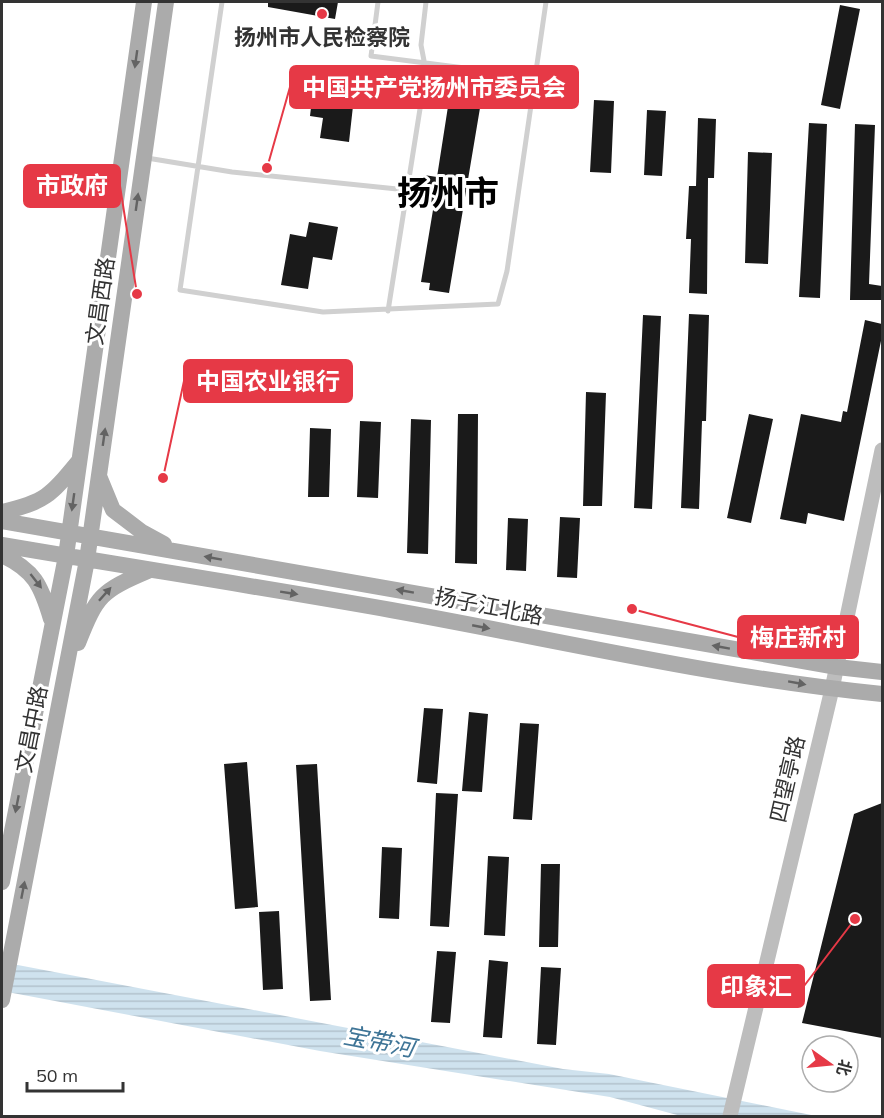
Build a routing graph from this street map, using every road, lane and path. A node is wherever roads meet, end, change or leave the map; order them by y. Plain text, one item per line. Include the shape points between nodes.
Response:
1 (144, 2) edge
2 (165, 2) edge
3 (222, 2) edge
4 (378, 2) edge
5 (426, 2) edge
6 (546, 2) edge
7 (424, 62) junction
8 (535, 77) junction
9 (143, 157) junction
10 (198, 167) junction
11 (407, 190) junction
12 (388, 311) junction
13 (882, 450) edge
14 (79, 462) junction
15 (99, 475) junction
16 (2, 512) edge
17 (2, 521) edge
18 (69, 532) junction
19 (90, 536) junction
20 (2, 545) edge
21 (178, 551) junction
22 (2, 555) edge
23 (66, 556) junction
24 (87, 560) junction
25 (149, 570) junction
26 (53, 622) junction
27 (837, 667) junction
28 (882, 672) edge
29 (62, 684) junction
30 (832, 689) junction
31 (882, 694) edge
32 (2, 882) edge
33 (2, 999) edge
34 (730, 1116) edge

1 -> 14 main road, 文昌西路
2 - 9 main road, 文昌西路
3 - 10 lane
4 - 7 lane via 371,56
5 - 7 lane via 421,45
6 - 8 lane
7 - 8 lane
7 - 11 lane via 426,71
8 - 12 lane via 507,272 498,304
9 - 10 lane
15 -> 9 main road, 文昌西路
10 - 11 lane
10 - 12 lane via 180,290 323,312
11 - 12 lane
13 - 27 street, 四望亭路
14 - 16 main road via 52,494
14 -> 18 main road, 文昌西路
15 - 19 main road, 文昌西路
15 - 21 main road via 113,510 141,532
17 - 18 main road, 扬子江北路
18 - 19 main road, 扬子江北路
18 - 23 main road, 文昌西路
19 - 21 main road, 扬子江北路
19 - 24 main road, 文昌中路
20 - 23 main road, 扬子江北路
27 -> 21 main road, 扬子江北路
22 -> 26 main road via 22,564 42,587
23 - 24 main road, 扬子江北路
23 - 26 main road, 文昌中路
24 - 25 main road, 扬子江北路
24 - 29 main road, 文昌中路
29 -> 25 main road via 92,609 112,586
25 -> 30 main road, 扬子江北路
26 -> 32 main road, 文昌中路
27 - 28 main road, 扬子江北路
27 - 30 street, 四望亭路
33 -> 29 main road, 文昌中路
30 - 31 main road, 扬子江北路
30 - 34 street, 四望亭路

